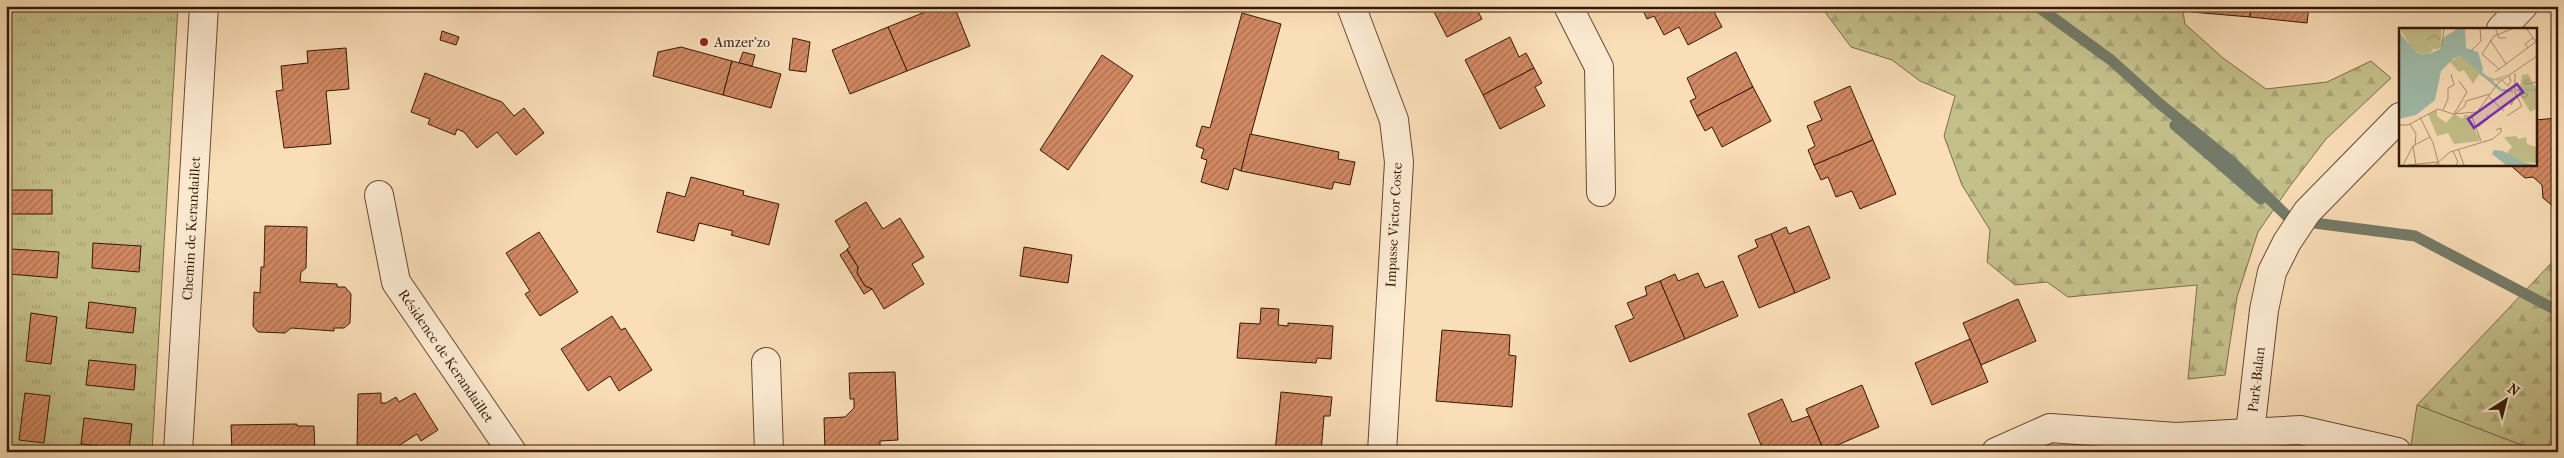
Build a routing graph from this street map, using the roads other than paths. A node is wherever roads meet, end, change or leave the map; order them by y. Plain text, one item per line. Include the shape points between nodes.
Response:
1 (204, 6) edge
2 (1351, 6) edge
3 (1568, 6) edge
4 (2523, 6) edge
5 (2502, 28) edge
6 (2399, 117) edge
7 (1601, 192) dead end
8 (379, 195) dead end
9 (766, 362) dead end
10 (2248, 443) edge
11 (178, 452) edge
12 (512, 452) edge
13 (769, 452) edge
14 (1382, 452) edge
15 (1996, 452) edge
16 (2397, 452) edge

1 - 11 street, Chemin de Kerandaillet
2 - 14 street, Impasse Victor Coste via 1394,120 1400,162
3 - 7 street via 1599,67
4 - 5 street
6 - 10 street, Park-Balan via 2307,212 2286,242 2272,272
8 - 12 street, Résidence de Kerandaillet via 396,282
9 - 13 street
10 - 15 street via 2050,428
10 - 16 street via 2300,430

